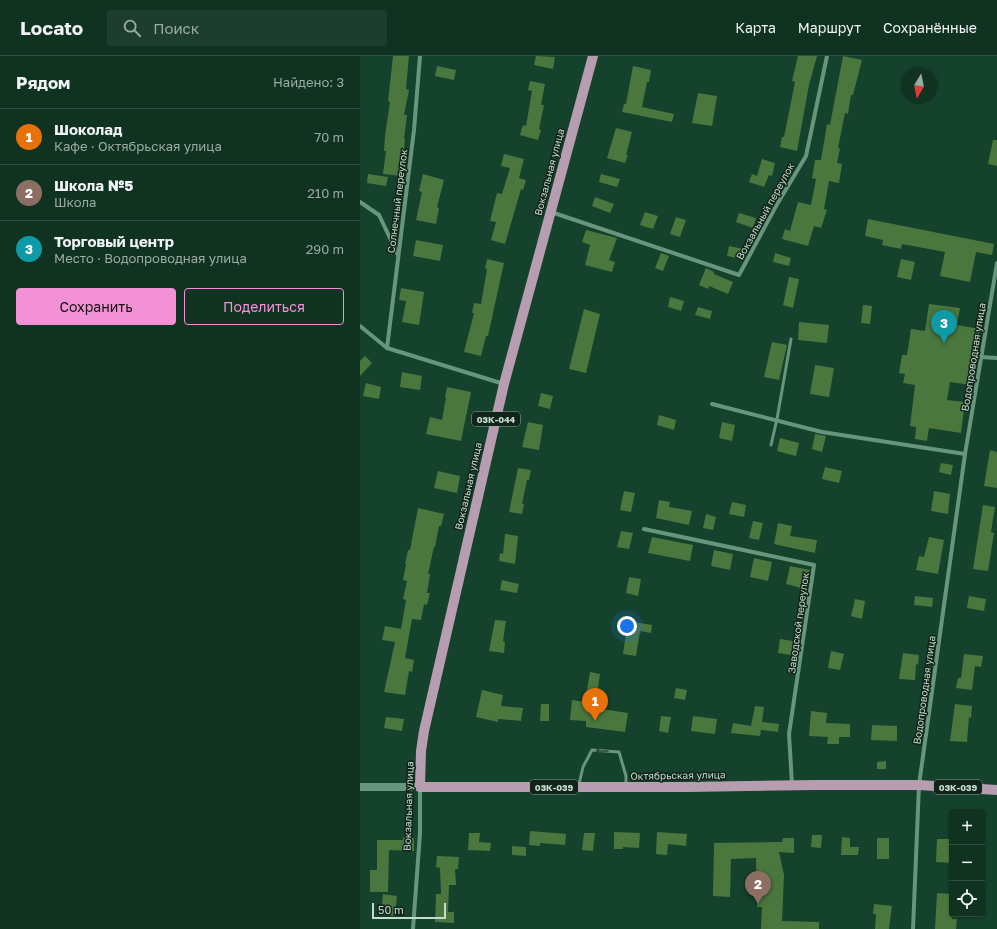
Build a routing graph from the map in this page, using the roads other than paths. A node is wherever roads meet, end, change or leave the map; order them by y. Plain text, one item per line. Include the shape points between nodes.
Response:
1 (420, 56) edge
2 (592, 56) edge
3 (827, 56) edge
4 (360, 202) edge
5 (551, 212) junction
6 (398, 256) junction
7 (997, 263) edge
8 (360, 326) edge
9 (791, 339) dead end
10 (387, 348) junction
11 (981, 357) junction
12 (997, 358) edge
13 (504, 384) junction
14 (712, 404) dead end
15 (777, 419) junction
16 (770, 445) dead end
17 (965, 454) junction
18 (644, 529) dead end
19 (792, 785) junction
20 (919, 785) junction
21 (360, 787) edge
22 (420, 787) junction
23 (579, 787) junction
24 (626, 787) junction
25 (997, 790) edge
26 (413, 929) edge
27 (913, 929) edge

1 - 6 street, Солнечный переулок via 414,130
2 - 5 main road, Вокзальная улица / 03К-044
3 - 5 street, Вокзальный переулок via 806,156 739,275
4 - 6 street via 379,215
5 - 13 main road, Вокзальная улица / 03К-044
6 - 10 street, Солнечный переулок
7 - 11 street, Водопроводная улица
8 - 10 street
9 - 15 lane
10 - 13 street
11 - 12 street
11 - 17 street, Водопроводная улица
13 - 22 main road, Вокзальная улица / 03К-044 via 424,732
14 - 15 street
15 - 16 lane
15 - 17 street via 822,432
17 - 20 street, Водопроводная улица
18 - 19 street, Заводской переулок via 814,565 789,734
19 - 20 main road, Октябрьская улица / 03К-039
19 - 24 main road, Октябрьская улица / 03К-039
20 - 25 main road, Октябрьская улица / 03К-039
20 - 27 street, Водопроводная улица
21 - 22 main road, Октябрьская улица / 03К-039
22 - 23 main road, Октябрьская улица / 03К-039
22 - 26 street, Вокзальная улица via 420,833
23 - 24 main road, Октябрьская улица / 03К-039
24 -> 23 lane via 626,776 619,752 592,750 583,767

